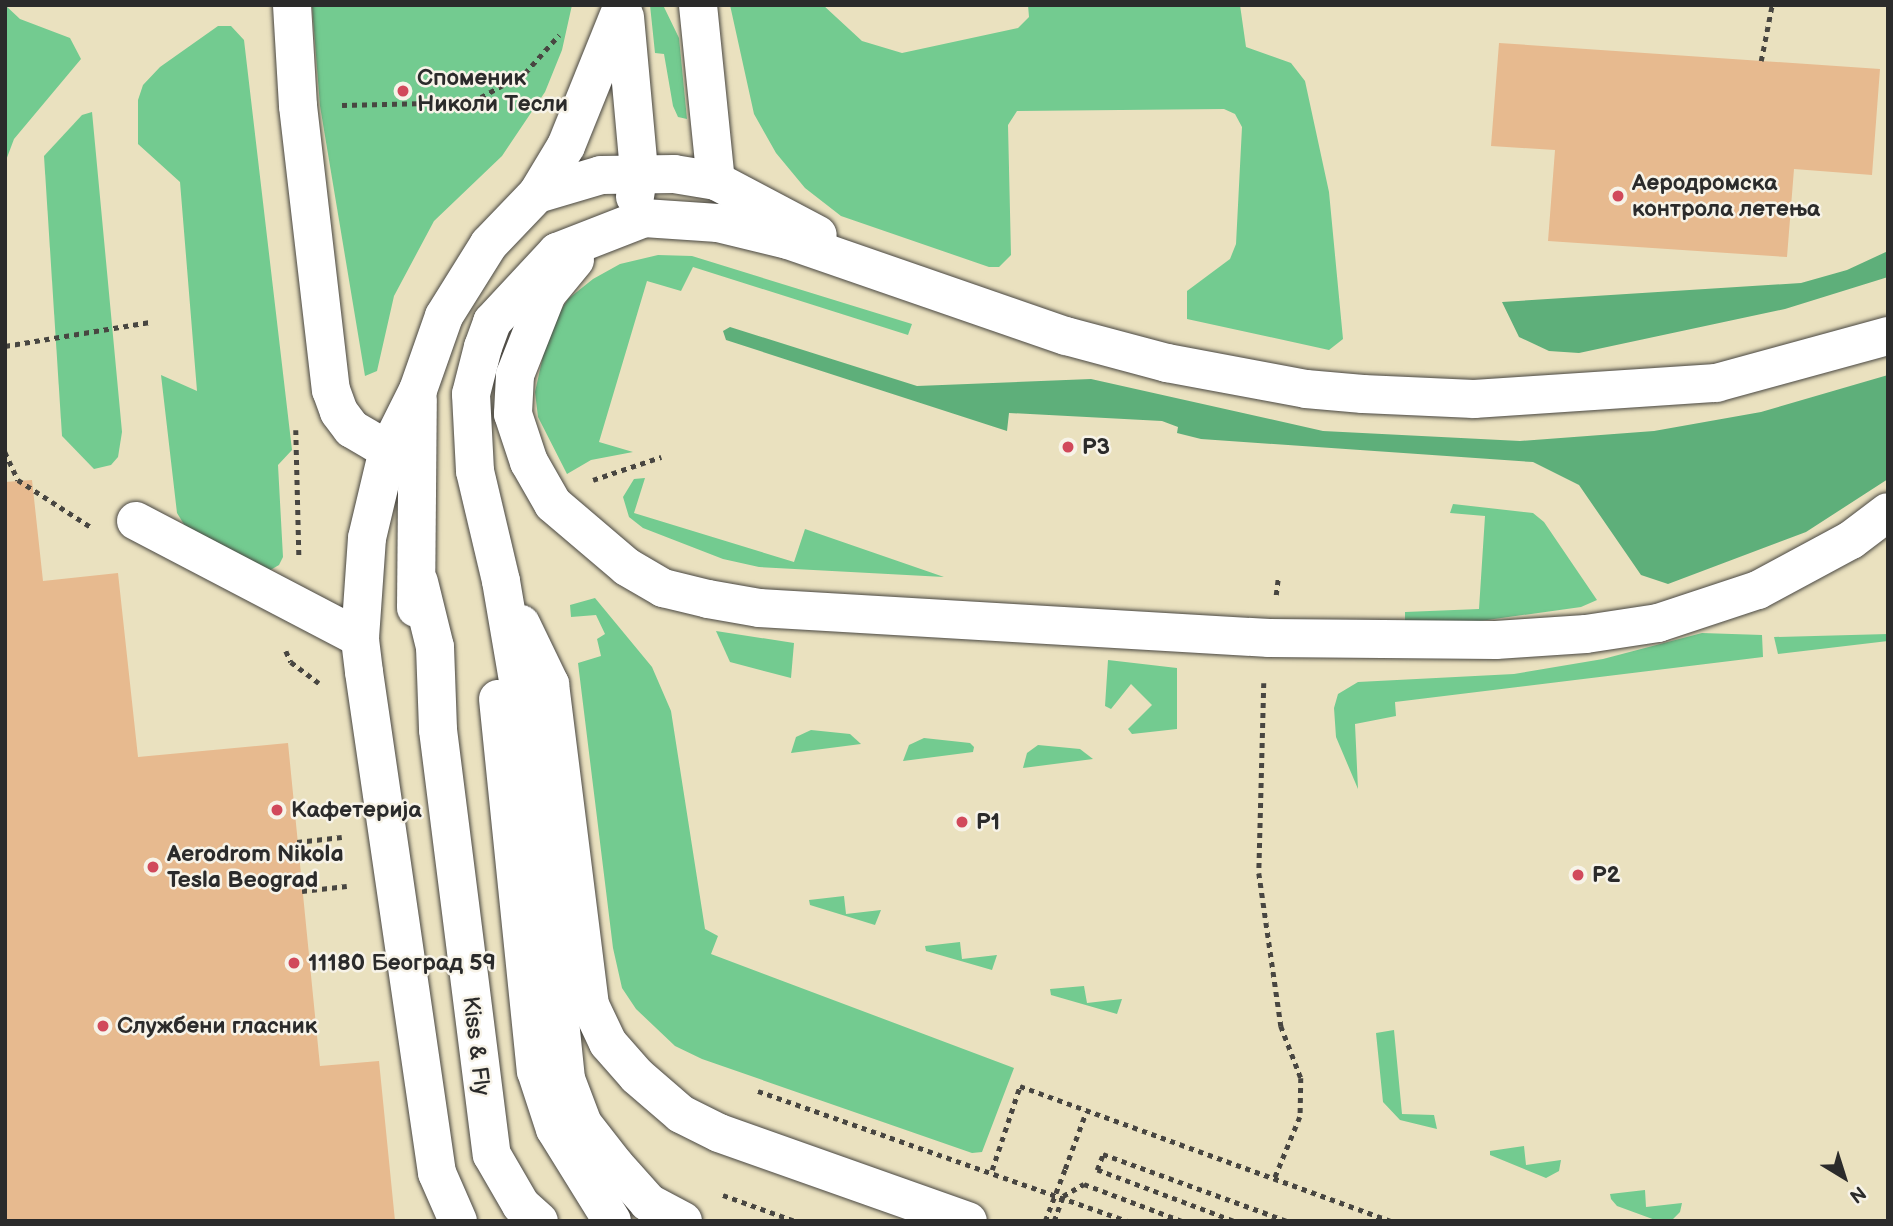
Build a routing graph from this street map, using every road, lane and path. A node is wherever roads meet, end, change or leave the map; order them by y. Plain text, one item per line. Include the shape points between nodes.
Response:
1 (292, 5) edge
2 (624, 5) edge
3 (698, 5) edge
4 (1772, 5) edge
5 (565, 22) dead end
6 (1761, 61) dead end
7 (298, 106) junction
8 (639, 172) junction
9 (716, 181) junction
10 (537, 194) junction
11 (607, 233) junction
12 (866, 267) junction
13 (149, 322) dead end
14 (1888, 336) edge
15 (5, 346) edge
16 (418, 390) junction
17 (388, 450) junction
18 (661, 457) dead end
19 (587, 483) dead end
20 (1888, 512) edge
21 (136, 521) dead end
22 (1278, 579) dead end
23 (501, 581) junction
24 (1269, 638) junction
25 (285, 642) dead end
26 (362, 655) junction
27 (322, 693) dead end
28 (342, 837) dead end
29 (297, 842) dead end
30 (347, 886) dead end
31 (302, 891) dead end
32 (758, 1091) dead end
33 (1086, 1112) junction
34 (992, 1170) junction
35 (1274, 1180) junction
36 (723, 1195) dead end
37 (1063, 1196) junction
38 (458, 1221) edge
39 (539, 1221) edge
40 (612, 1221) edge
41 (683, 1221) edge
42 (795, 1221) edge
43 (968, 1221) edge
44 (1045, 1221) edge
45 (1054, 1221) edge
46 (1128, 1221) edge
47 (1182, 1221) edge
48 (1233, 1221) edge
49 (1287, 1221) edge
50 (1391, 1221) edge

1 - 7 street
2 - 8 street
2 - 10 street via 587,103
3 - 9 street
4 - 6 path
5 - 7 path via 546,55 525,74 472,102
7 - 17 street via 331,390 352,429
8 - 9 street
8 - 10 street via 570,181
8 - 11 street
9 - 12 street via 792,218
10 - 16 street via 489,244 462,282 430,347
11 - 12 street via 667,216 788,240
11 - 23 street via 557,251 528,278 492,322 474,372 475,471
11 - 24 street via 547,294 515,375 513,414 529,462 554,504 627,567 663,588 759,608
12 - 14 street via 1066,336 1154,359 1306,389 1363,394 1474,399 1716,383
13 - 15 path
16 - 17 street
16 - 39 street, Kiss & Fly via 419,582 412,650 438,730 492,1155 521,1205
17 - 26 street via 367,538
18 - 19 path
20 - 24 street via 1851,540 1758,590 1658,623 1496,640
21 - 26 street
22 - 24 path
23 - 40 street via 498,690 536,1071 555,1129
23 - 41 street via 535,780 566,1079 583,1124 615,1165 648,1202
23 - 43 street via 550,684 590,1005 608,1043 681,1115 719,1133
24 - 35 path via 1262,699 1259,873 1281,1026 1301,1078 1300,1117
25 - 27 path via 291,662 317,681
26 - 38 street via 437,1173
28 - 29 path
30 - 31 path
32 - 34 path
33 - 34 path via 1020,1087
33 - 35 path
33 - 44 path, bridge
34 - 37 path
35 - 50 path
36 - 42 path
37 - 45 path
37 - 46 path
37 - 47 path via 1084,1184
48 - 49 path via 1097,1170 1103,1154

